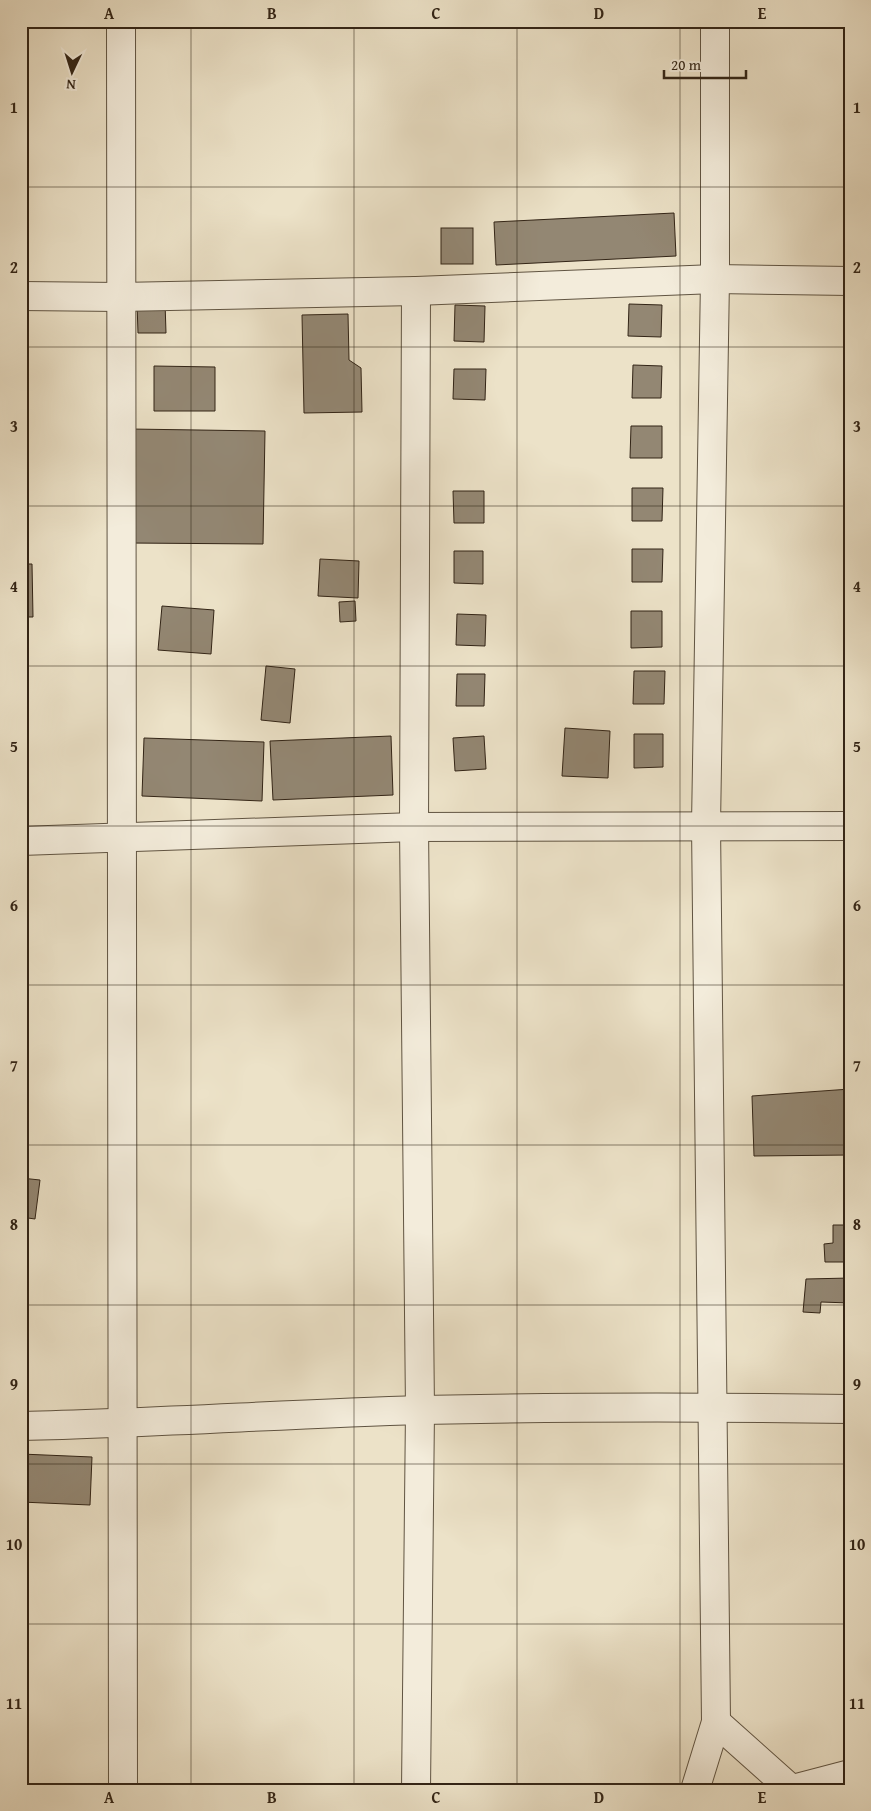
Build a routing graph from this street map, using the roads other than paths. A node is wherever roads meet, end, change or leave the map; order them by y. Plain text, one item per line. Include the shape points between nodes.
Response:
1 (121, 21) edge
2 (715, 21) edge
3 (715, 279) junction
4 (850, 282) edge
5 (416, 290) junction
6 (21, 296) edge
7 (120, 297) junction
8 (706, 825) junction
9 (850, 826) edge
10 (414, 827) junction
11 (122, 836) junction
12 (21, 841) edge
13 (711, 1407) junction
14 (850, 1409) edge
15 (420, 1410) junction
16 (124, 1424) junction
17 (21, 1426) edge
18 (716, 1722) junction
19 (850, 1775) edge
20 (123, 1790) edge
21 (416, 1790) edge
22 (695, 1790) edge
23 (790, 1790) edge

1 - 7 street
2 - 3 street
3 - 4 street
3 - 5 street
3 - 8 street
5 - 7 street
5 - 10 street
6 - 7 street
7 - 11 street
8 - 9 street
8 - 10 street
8 - 13 street
10 - 11 street
10 - 15 street
11 - 12 street
11 - 16 street
13 - 14 street
13 - 15 street
13 - 18 street
15 - 16 street
15 - 21 street
16 - 17 street
16 - 20 street
18 - 22 street
18 - 23 street
19 - 23 street

